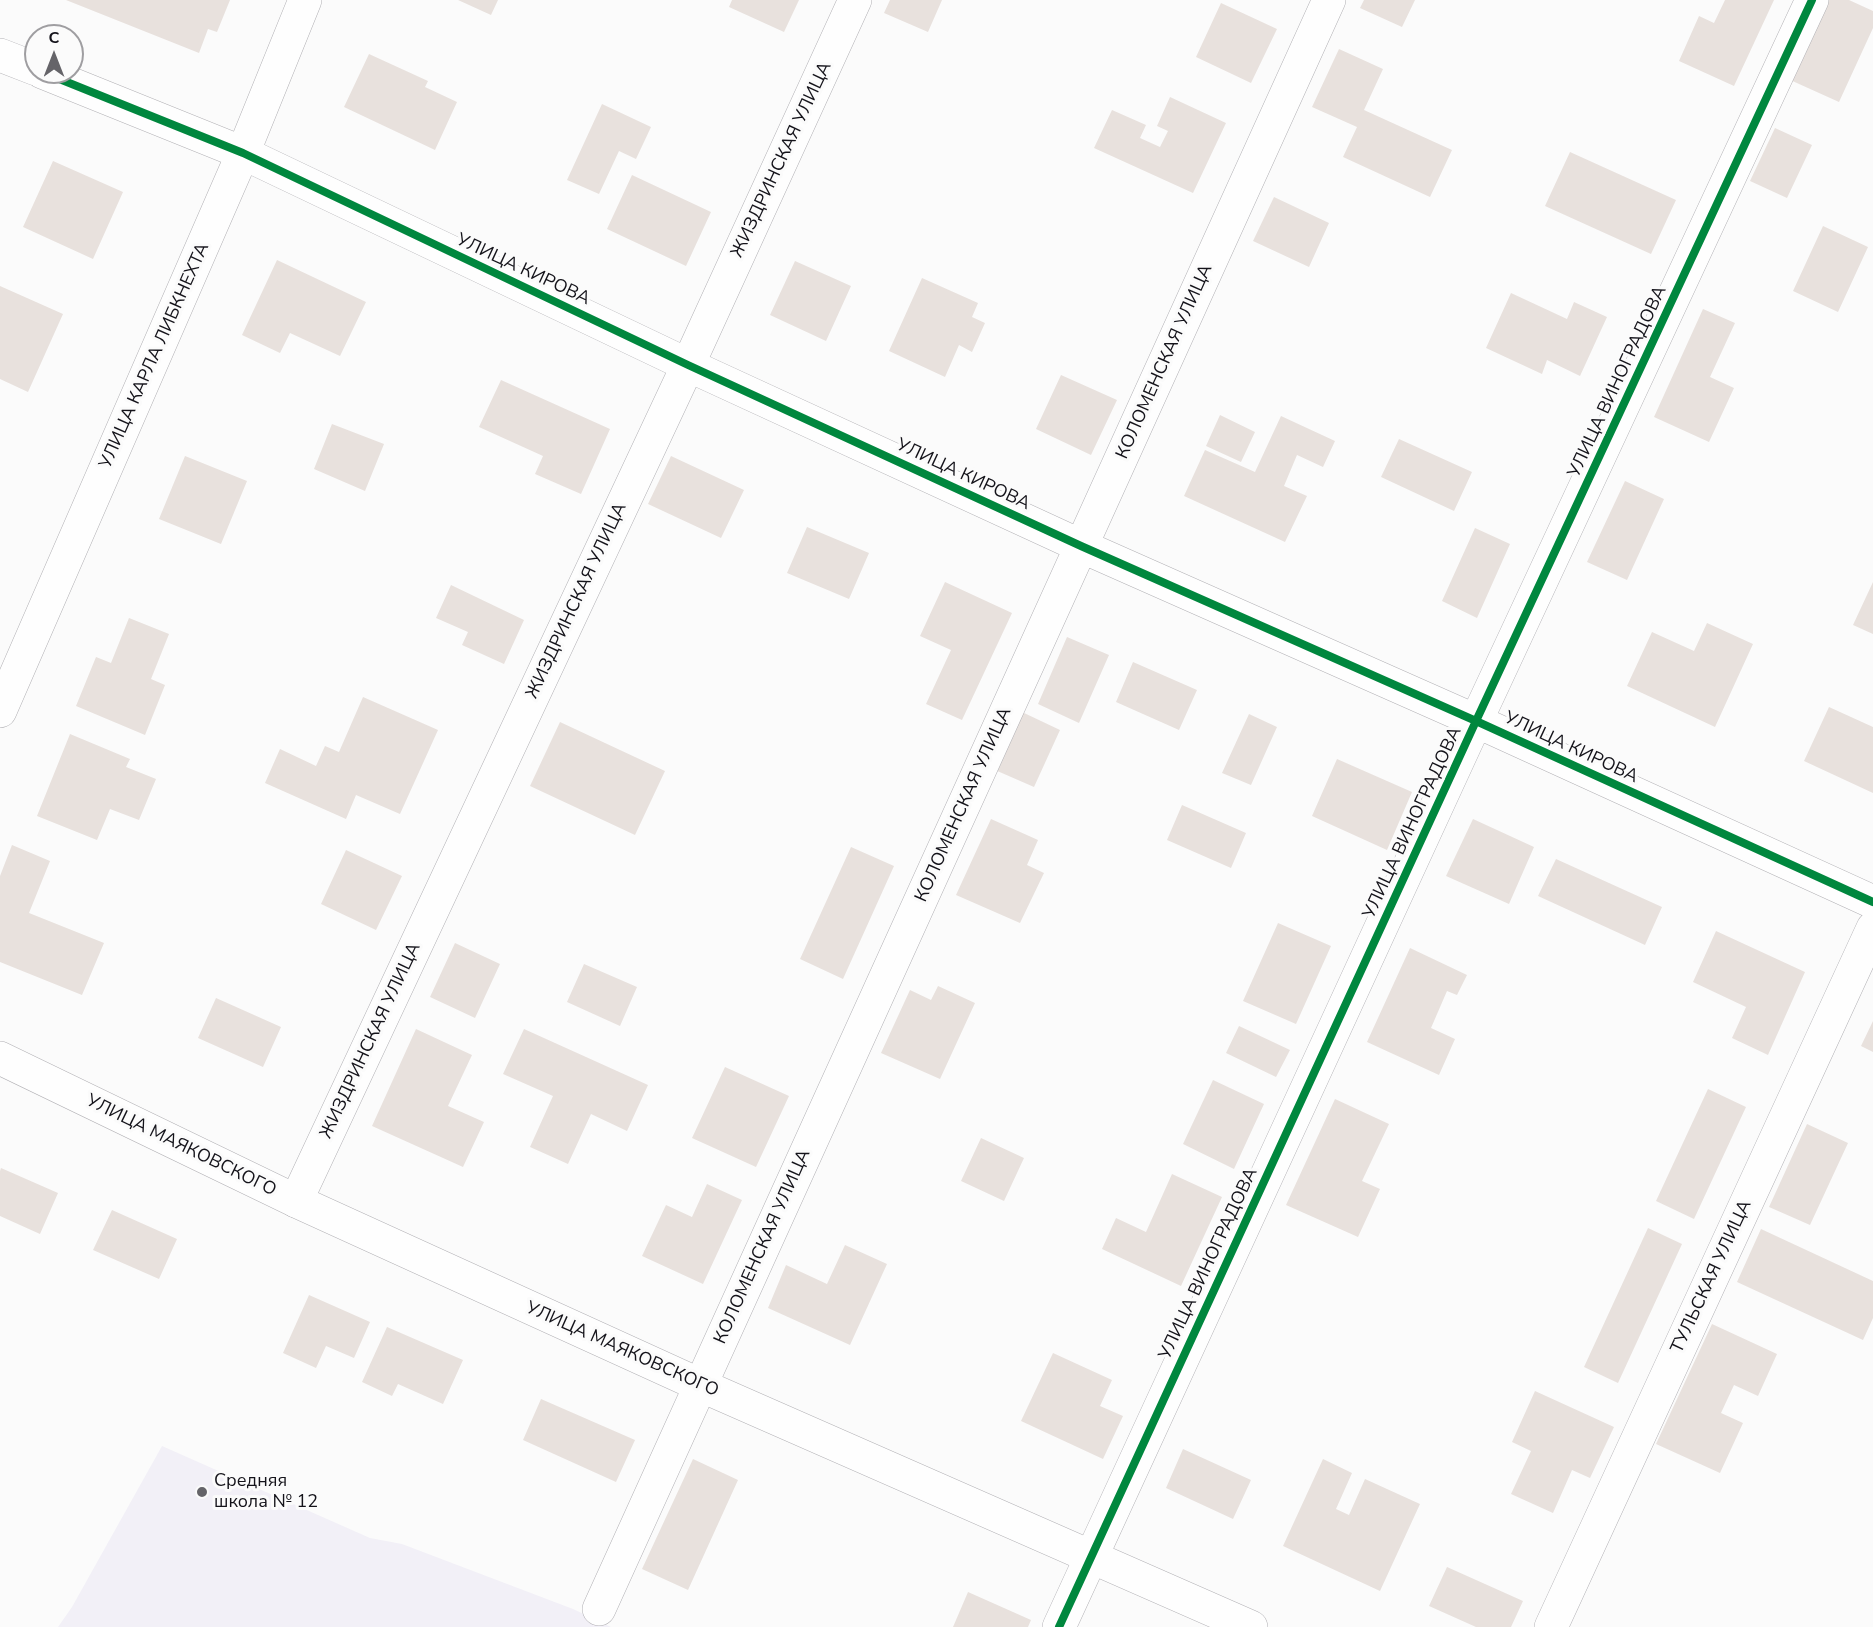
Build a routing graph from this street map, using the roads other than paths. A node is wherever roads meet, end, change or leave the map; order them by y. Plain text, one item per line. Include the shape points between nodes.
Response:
1 (305, 0) edge
2 (855, 0) edge
3 (1329, 0) edge
4 (1812, 0) edge
5 (0, 55) edge
6 (24, 64) edge
7 (72, 84) edge
8 (243, 153) junction
9 (688, 365) junction
10 (1082, 546) junction
11 (0, 711) edge
12 (1476, 721) junction
13 (1873, 902) edge
14 (1873, 928) edge
15 (0, 1058) edge
16 (296, 1201) junction
17 (700, 1385) junction
18 (1091, 1556) junction
19 (599, 1609) dead end
20 (1059, 1627) edge
21 (1251, 1627) edge
22 (1551, 1627) edge

1 - 8 street, УЛИЦА КАРЛА ЛИБКНЕХТА
2 - 9 street, ЖИЗДРИНСКАЯ УЛИЦА
3 - 10 street, КОЛОМЕНСКАЯ УЛИЦА
4 - 12 street, УЛИЦА ВИНОГРАДОВА
5 - 6 street
7 - 8 street, УЛИЦА КИРОВА
8 - 9 street, УЛИЦА КИРОВА
8 - 11 street, УЛИЦА КАРЛА ЛИБКНЕХТА
9 - 10 street, УЛИЦА КИРОВА
9 - 16 street, ЖИЗДРИНСКАЯ УЛИЦА
10 - 12 street, УЛИЦА КИРОВА
10 - 17 street, КОЛОМЕНСКАЯ УЛИЦА
12 - 13 street, УЛИЦА КИРОВА
12 - 18 street, УЛИЦА ВИНОГРАДОВА
14 - 22 street, ТУЛЬСКАЯ УЛИЦА
15 - 16 street, УЛИЦА МАЯКОВСКОГО
16 - 17 street, УЛИЦА МАЯКОВСКОГО
17 - 18 street, УЛИЦА МАЯКОВСКОГО
17 - 19 street, КОЛОМЕНСКАЯ УЛИЦА
18 - 20 street, УЛИЦА ВИНОГРАДОВА
18 - 21 street, УЛИЦА МАЯКОВСКОГО

